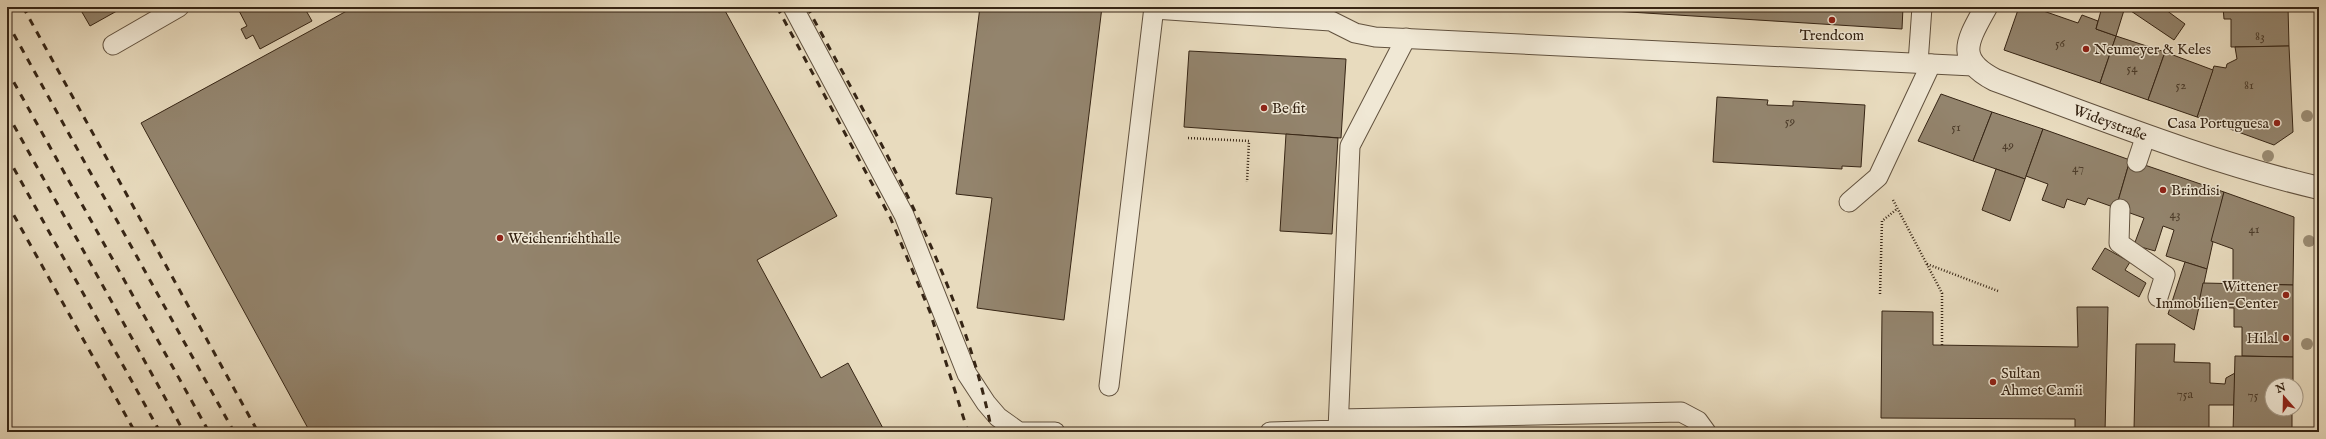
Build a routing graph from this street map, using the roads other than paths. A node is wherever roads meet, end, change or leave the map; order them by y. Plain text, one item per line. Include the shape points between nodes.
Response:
1 (179, 7) edge
2 (1922, 7) edge
3 (1986, 7) edge
4 (794, 8) edge
5 (1154, 8) edge
6 (1406, 38) junction
7 (113, 45) dead end
8 (1924, 63) junction
9 (1973, 66) junction
10 (2146, 135) junction
11 (2137, 162) dead end
12 (2319, 188) edge
13 (1849, 202) dead end
14 (2120, 209) dead end
15 (2158, 297) dead end
16 (1109, 386) dead end
17 (1339, 427) edge
18 (1055, 432) edge
19 (1270, 432) edge
20 (1281, 432) edge
21 (1706, 432) edge

1 - 7 lane
2 - 8 lane
3 - 9 street via 1967,45
4 - 18 lane via 904,215 967,374 998,417 1019,432
5 - 6 lane via 1331,21 1355,33 1375,37
5 - 16 lane
6 - 8 lane
6 - 17 lane via 1350,146
8 - 9 lane
8 - 13 lane via 1878,177
9 - 10 street, Wideystraße via 1995,80
10 - 11 lane
10 - 12 street, Wideystraße via 2274,177
14 - 15 lane via 2119,243 2165,275
17 - 20 lane
17 - 21 lane via 1680,412 1698,421
19 - 20 lane

